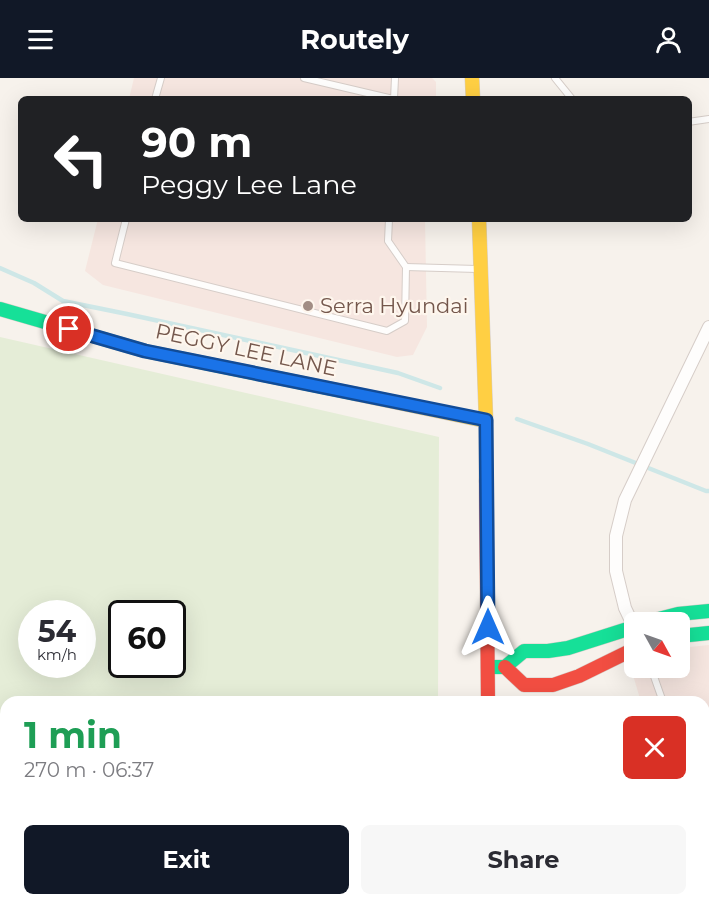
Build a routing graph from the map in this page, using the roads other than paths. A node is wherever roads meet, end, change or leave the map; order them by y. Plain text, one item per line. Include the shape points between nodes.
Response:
1 (160, 78) edge
2 (304, 78) edge
3 (395, 78) edge
4 (472, 78) edge
5 (555, 78) edge
6 (156, 96) edge
7 (380, 96) edge
8 (393, 96) edge
9 (473, 96) edge
10 (570, 96) edge
11 (709, 119) edge
12 (692, 121) edge
13 (125, 222) edge
14 (389, 222) edge
15 (479, 222) edge
16 (406, 267) junction
17 (481, 269) junction
18 (0, 309) edge
19 (709, 327) edge
20 (486, 420) junction
21 (709, 611) edge
22 (627, 612) edge
23 (690, 612) edge
24 (624, 630) edge
25 (709, 633) edge
26 (690, 635) edge
27 (624, 654) edge
28 (488, 667) junction
29 (506, 667) junction
30 (655, 678) edge
31 (488, 696) edge
32 (661, 696) edge

1 - 6 lane
2 - 7 lane
3 - 8 lane
4 - 9 street
5 - 10 lane
11 - 12 lane
13 - 16 lane via 115,263 387,331 405,321
14 - 16 lane via 388,241
15 - 17 street
16 - 17 lane
17 - 20 street
18 - 20 street, PEGGY LEE LANE via 145,351
19 - 22 street via 625,500 616,536 616,571
20 - 28 street
21 - 23 street
24 - 29 street via 568,648 525,651
25 - 26 street
27 - 29 street via 553,685 524,685
28 - 29 street
28 - 31 street
30 - 32 lane

